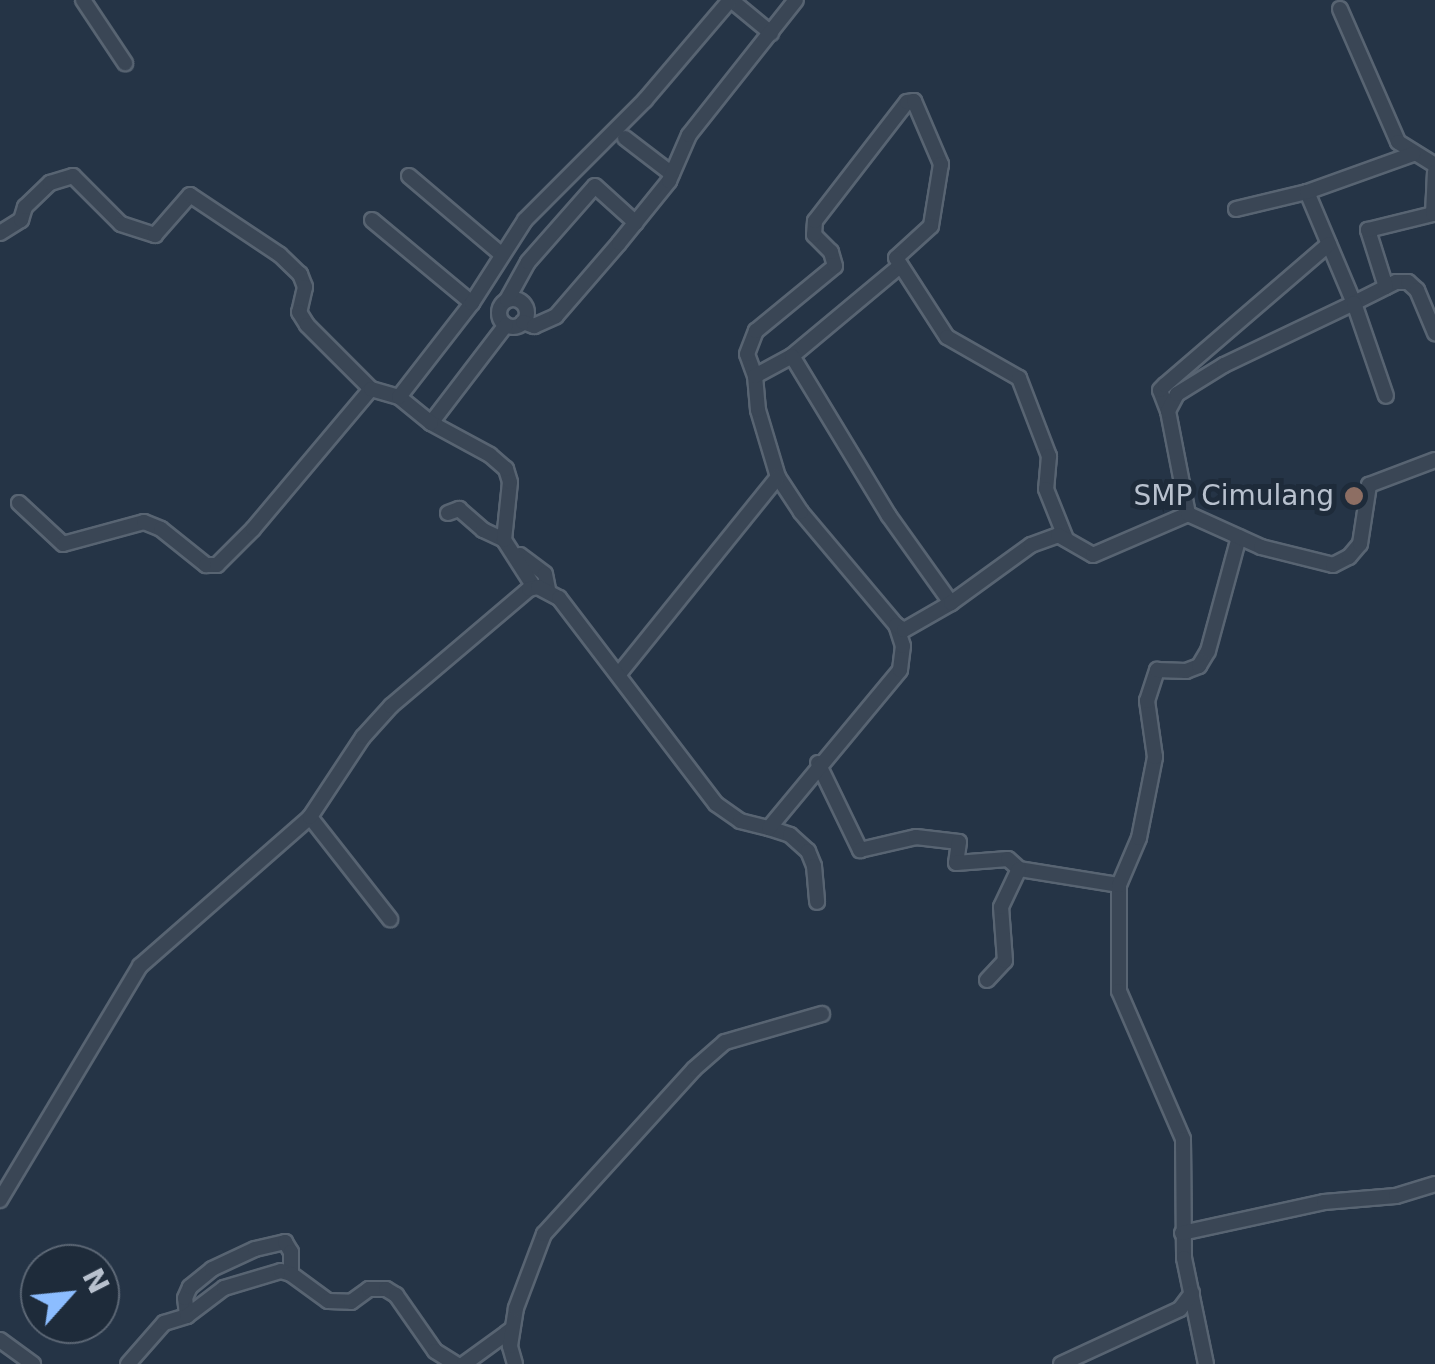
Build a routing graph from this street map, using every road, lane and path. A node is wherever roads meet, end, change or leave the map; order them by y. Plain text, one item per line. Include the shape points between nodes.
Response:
1 (83, 0) edge
2 (731, 0) edge
3 (796, 0) edge
4 (1340, 10) dead end
5 (771, 33) junction
6 (125, 63) dead end
7 (625, 138) dead end
8 (1413, 154) junction
9 (1435, 169) edge
10 (672, 174) junction
11 (409, 176) dead end
12 (1307, 192) junction
13 (1236, 209) dead end
14 (372, 220) dead end
15 (636, 224) junction
16 (0, 233) edge
17 (1329, 244) junction
18 (502, 254) junction
19 (900, 266) junction
20 (1386, 286) junction
21 (507, 300) junction
22 (1354, 302) junction
23 (472, 303) junction
24 (523, 322) junction
25 (506, 325) junction
26 (1435, 333) edge
27 (792, 356) junction
28 (754, 376) junction
29 (372, 389) junction
30 (1386, 396) dead end
31 (399, 397) junction
32 (1168, 410) junction
33 (431, 424) junction
34 (1435, 460) edge
35 (778, 477) junction
36 (19, 503) dead end
37 (448, 513) dead end
38 (1188, 514) junction
39 (1239, 537) junction
40 (1066, 539) junction
41 (507, 544) junction
42 (541, 589) junction
43 (951, 604) junction
44 (896, 625) junction
45 (619, 674) junction
46 (818, 763) junction
47 (310, 817) junction
48 (769, 828) junction
49 (1018, 869) junction
50 (1119, 885) junction
51 (817, 902) dead end
52 (390, 919) dead end
53 (988, 980) dead end
54 (822, 1014) dead end
55 (1435, 1184) edge
56 (0, 1200) edge
57 (1182, 1232) junction
58 (291, 1274) junction
59 (1192, 1294) junction
60 (186, 1316) junction
61 (512, 1329) junction
62 (0, 1340) edge
63 (450, 1362) edge
64 (33, 1364) edge
65 (128, 1364) edge
66 (464, 1364) edge
67 (515, 1364) edge
68 (1061, 1364) edge
69 (1206, 1364) edge

1 - 6 street
2 - 5 street
2 - 18 street via 646,100 525,220
3 - 5 street
4 - 8 street via 1393,134
5 - 10 street via 689,135
7 - 10 street
8 - 9 street
8 - 12 street
9 - 20 street via 1433,214 1369,229
10 - 15 street
11 - 18 street
12 - 13 street
12 - 17 street
14 - 23 street
15 - 21 street via 595,186 528,262
15 - 24 street via 561,311 534,326
16 - 29 street via 21,220 24,207 50,183 73,176 121,224 155,235 190,195 300,274 305,287 298,305 307,325
17 - 22 street
17 - 32 street via 1160,390
18 - 23 street
19 - 27 street
19 - 28 street via 897,254 932,224 941,162 911,100 815,222 814,236 832,252 836,266 756,332 747,354
19 - 40 street via 947,337 1019,378 1048,456 1046,489
20 - 22 street
20 - 26 street via 1414,286
21 - 24 street via 523,304
21 - 25 street via 499,314
22 - 30 street
22 - 32 street via 1224,365 1177,394
23 - 31 street
24 - 25 street
25 - 33 street
27 - 28 street
27 - 43 street
28 - 35 street
29 - 31 street
29 - 36 street via 254,530 216,565 144,522 63,544
31 - 33 street
32 - 38 street
33 - 41 street via 506,469
34 - 39 street via 1369,485 1360,544 1344,561 1296,559
35 - 44 street
35 - 45 street
37 - 41 street via 458,508
38 - 39 street
38 - 40 street via 1093,555
39 - 50 street via 1208,652 1186,671 1157,670 1147,701 1156,757 1139,838
40 - 43 street via 1031,545
41 - 42 street
42 - 45 street
42 - 47 street via 381,716
43 - 44 street via 904,630
44 - 46 street via 904,646 900,670
45 - 48 street via 716,804 740,821
46 - 48 street
46 - 49 street via 860,850 916,837 959,842 956,863 1008,859
47 - 52 street
47 - 56 street via 140,966
48 - 51 street via 808,851
49 - 50 street
49 - 53 street via 1001,907 1005,961
50 - 57 street via 1119,991 1182,1140
54 - 61 street via 724,1042 694,1069 544,1234
55 - 57 street
57 - 59 street
58 - 60 street via 267,1273 224,1288
58 - 60 street via 285,1242 256,1249 212,1268 190,1287
58 - 63 street via 328,1301 351,1302 369,1289 386,1289
59 - 68 street via 1180,1310
59 - 69 street
60 - 65 street via 160,1326
61 - 66 street
61 - 67 street
62 - 64 street

